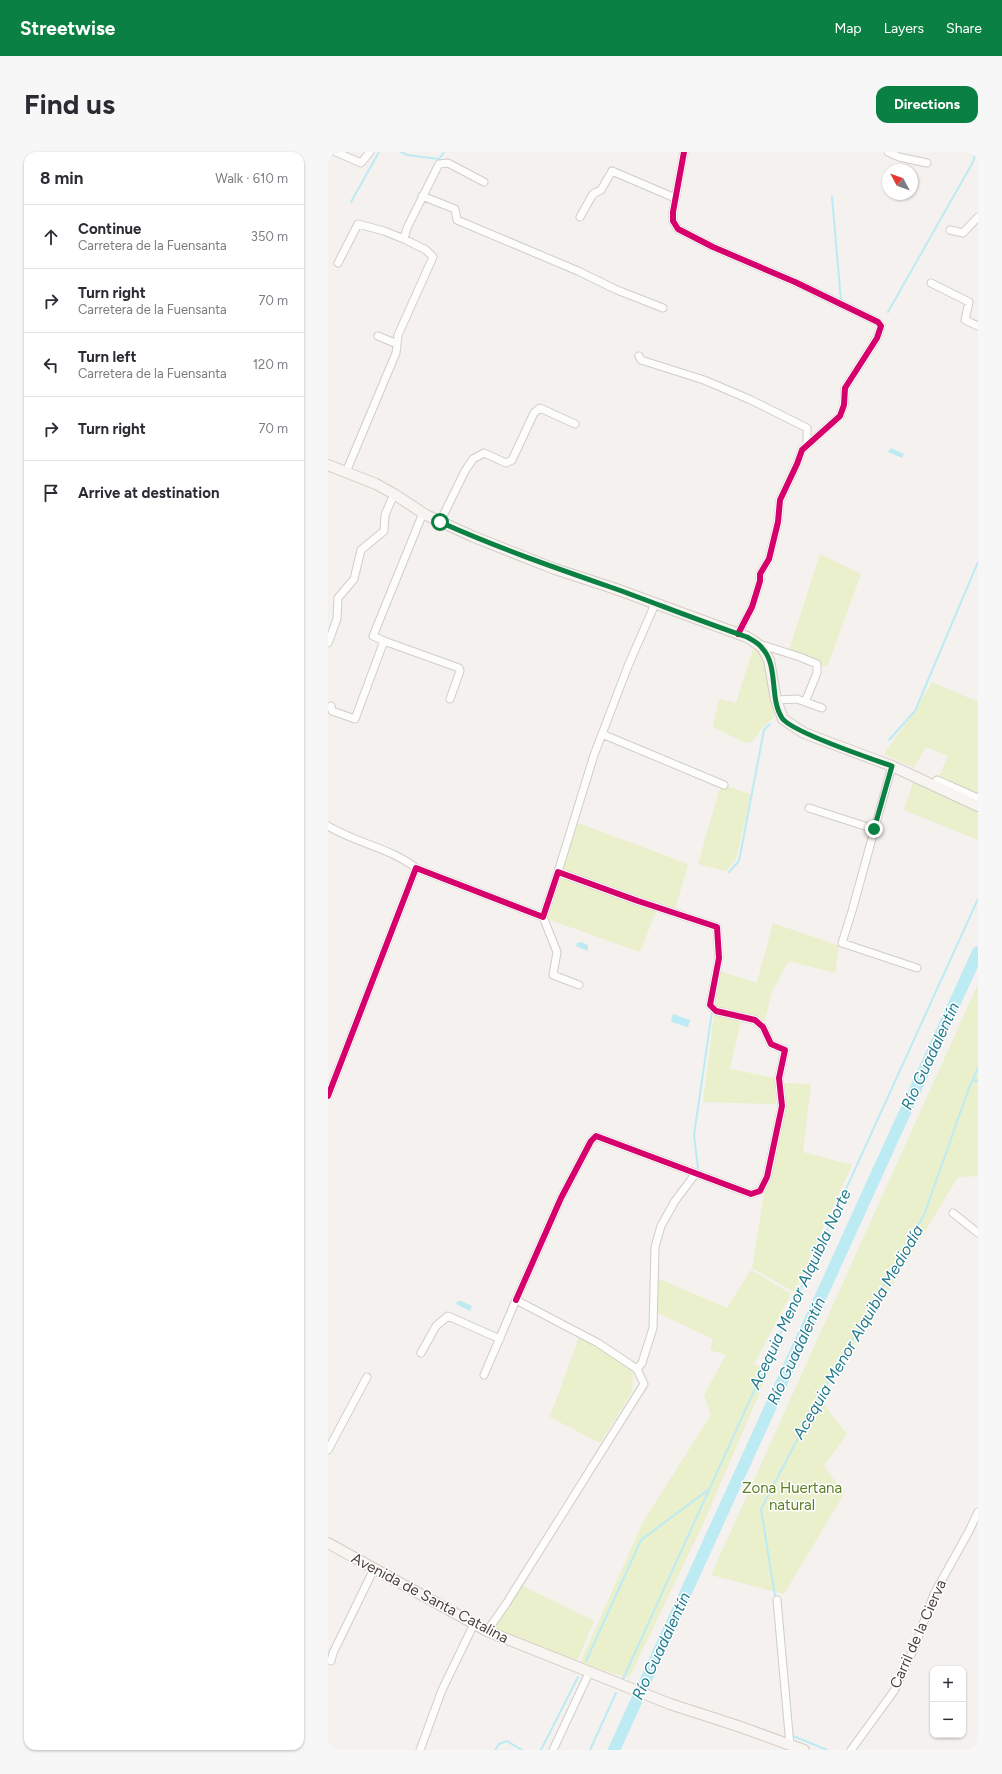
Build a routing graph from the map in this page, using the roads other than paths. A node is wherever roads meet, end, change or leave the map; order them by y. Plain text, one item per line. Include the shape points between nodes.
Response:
1 (336, 152) edge
2 (370, 152) edge
3 (684, 152) edge
4 (888, 152) edge
5 (927, 163) dead end
6 (484, 182) dead end
7 (422, 196) junction
8 (675, 198) junction
9 (580, 217) dead end
10 (978, 217) edge
11 (950, 230) dead end
12 (404, 238) junction
13 (338, 263) dead end
14 (931, 283) dead end
15 (662, 308) dead end
16 (978, 326) edge
17 (378, 336) dead end
18 (397, 344) junction
19 (639, 356) dead end
20 (575, 424) dead end
21 (807, 445) junction
22 (328, 465) edge
23 (346, 472) junction
24 (394, 494) junction
25 (423, 513) junction
26 (440, 522) junction
27 (655, 604) junction
28 (738, 634) junction
29 (384, 641) junction
30 (328, 644) edge
31 (757, 644) junction
32 (450, 699) dead end
33 (776, 700) junction
34 (805, 702) junction
35 (331, 706) dead end
36 (822, 708) dead end
37 (602, 734) junction
38 (892, 766) junction
39 (724, 785) dead end
40 (934, 785) junction
41 (978, 798) edge
42 (978, 806) edge
43 (810, 808) dead end
44 (328, 826) edge
45 (874, 829) junction
46 (416, 868) junction
47 (558, 872) junction
48 (543, 917) junction
49 (917, 968) dead end
50 (579, 985) dead end
51 (328, 1096) edge
52 (696, 1173) junction
53 (953, 1213) dead end
54 (978, 1233) edge
55 (516, 1300) junction
56 (500, 1339) junction
57 (421, 1353) dead end
58 (637, 1369) junction
59 (484, 1375) dead end
60 (367, 1377) dead end
61 (328, 1450) edge
62 (978, 1512) edge
63 (328, 1543) edge
64 (374, 1568) junction
65 (777, 1600) dead end
66 (474, 1624) junction
67 (487, 1631) junction
68 (331, 1661) dead end
69 (589, 1673) junction
70 (790, 1745) junction
71 (420, 1750) edge
72 (553, 1750) edge
73 (804, 1750) edge
74 (851, 1750) edge

1 - 2 street via 361,163
3 - 8 street
4 - 5 street
6 - 7 street via 448,163 439,164
7 - 12 street via 406,228
7 - 15 street via 456,209 457,220
8 - 9 street via 612,171 601,190 593,194
8 - 21 street via 673,221 678,229 795,282 878,322 881,326 877,338 845,388 844,406 840,416
10 - 11 street via 963,233
12 - 13 street via 358,224
12 - 18 street via 433,256 398,335
14 - 16 street via 969,302 965,320
17 - 18 street
18 - 23 street via 396,353
19 - 21 street via 641,360 704,380 751,400 807,428
20 - 26 street via 540,408 534,412 512,460 506,463 484,453 473,460
21 - 28 street via 802,450 780,500 778,522 769,559 760,574 752,607
22 - 23 main road
23 - 24 main road
24 - 25 main road
24 - 30 street via 385,515 384,531 361,550 354,580 338,598 337,619
25 - 26 main road
25 - 29 street via 373,636
26 - 27 main road via 555,569
27 - 28 main road
27 - 37 street
28 - 31 main road
29 - 32 street via 459,668
29 - 35 street via 355,719 332,711
31 - 33 main road via 762,647 769,660
31 - 34 street via 816,664 817,673
33 - 34 street via 797,699
33 - 38 main road via 783,719 800,731
34 - 36 street
37 - 39 street
37 - 47 street
38 - 40 main road
38 - 45 street
40 - 41 street via 937,780
40 - 42 main road
43 - 45 street
44 - 46 street via 406,860
45 - 49 street via 842,944
46 - 48 street
46 - 51 street
47 - 48 street
47 - 52 street via 717,927 719,958 710,1005 716,1011 755,1020 763,1027 771,1044 785,1050 779,1078 782,1106 767,1177 760,1191 751,1194
48 - 50 street via 557,952 553,975
52 - 55 street via 596,1136 590,1141 561,1198
52 - 58 street via 661,1226 655,1247 653,1328 642,1363
53 - 54 street
55 - 56 street
55 - 58 street via 598,1344
56 - 57 street via 448,1316 436,1326
56 - 59 street
58 - 67 street via 644,1384
60 - 61 street
62 - 74 street, Carril de la Cierva via 934,1594 915,1646 894,1691
63 - 64 main road, Avenida de Santa Catalina
64 - 66 main road, Avenida de Santa Catalina
64 - 68 street
65 - 70 street
66 - 67 main road, Avenida de Santa Catalina
66 - 71 street via 442,1690
67 - 69 main road, Avenida de Santa Catalina
69 - 70 main road, Avenida de Santa Catalina
69 - 72 street
70 - 73 main road, Avenida de Santa Catalina

